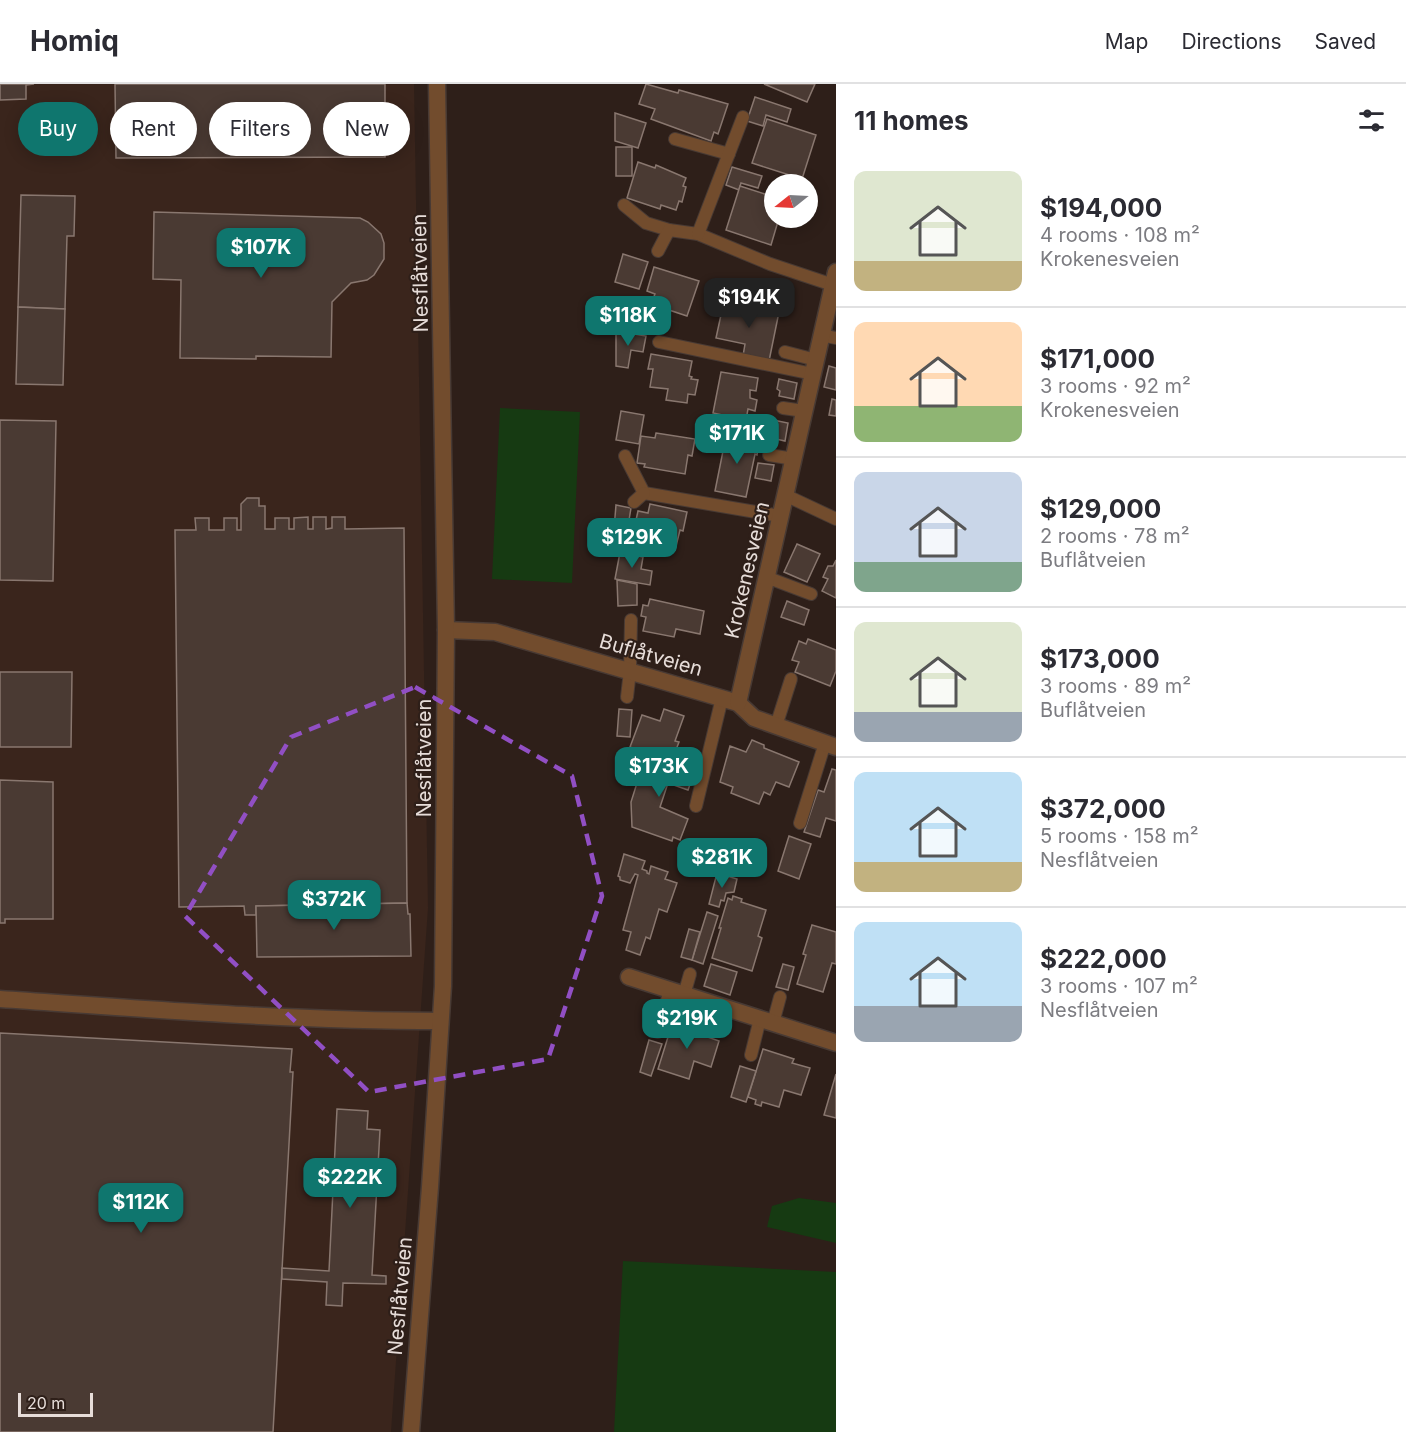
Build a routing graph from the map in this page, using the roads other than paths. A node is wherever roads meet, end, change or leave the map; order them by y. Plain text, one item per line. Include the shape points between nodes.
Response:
1 (437, 84) edge
2 (742, 117) dead end
3 (675, 139) dead end
4 (729, 154) junction
5 (624, 205) dead end
6 (669, 230) junction
7 (698, 234) junction
8 (658, 251) dead end
9 (834, 278) edge
10 (829, 337) edge
11 (659, 342) dead end
12 (785, 352) dead end
13 (814, 367) junction
14 (783, 408) dead end
15 (804, 411) junction
16 (769, 455) dead end
17 (625, 456) dead end
18 (794, 459) junction
19 (644, 493) junction
20 (785, 495) junction
21 (634, 502) dead end
22 (780, 516) junction
23 (836, 519) edge
24 (766, 577) junction
25 (811, 594) dead end
26 (631, 620) dead end
27 (446, 630) junction
28 (630, 671) junction
29 (791, 679) dead end
30 (627, 697) dead end
31 (730, 700) junction
32 (776, 726) junction
33 (831, 745) edge
34 (696, 806) dead end
35 (800, 823) dead end
36 (690, 974) dead end
37 (629, 977) dead end
38 (677, 993) junction
39 (780, 997) dead end
40 (0, 999) edge
41 (440, 1021) junction
42 (766, 1021) junction
43 (658, 1032) dead end
44 (836, 1043) edge
45 (751, 1055) dead end
46 (411, 1432) edge

1 - 27 street, Nesflåtveien
2 - 4 lane
3 - 4 lane
4 - 7 lane
5 - 6 lane via 646,223
6 - 7 lane
6 - 8 lane
7 - 9 lane via 770,264
9 - 10 street, Krokenesveien
10 - 13 street, Krokenesveien
11 - 13 lane
12 - 13 lane
13 - 15 street, Krokenesveien
14 - 15 lane
15 - 18 street, Krokenesveien
16 - 18 lane
17 - 19 lane
18 - 20 street, Krokenesveien
19 - 21 lane
19 - 22 lane
20 - 22 street, Krokenesveien
20 - 23 lane
22 - 24 street, Krokenesveien
24 - 25 lane
24 - 31 street, Krokenesveien
26 - 28 lane
27 - 28 street, Buflåtveien via 495,632
27 - 41 street, Nesflåtveien
28 - 30 lane
28 - 31 street, Buflåtveien
29 - 32 lane
31 - 32 street, Buflåtveien via 754,718
31 - 34 lane
32 - 33 street, Buflåtveien
33 - 35 lane
36 - 38 lane
37 - 38 street
38 - 42 street
38 - 43 lane
39 - 42 lane
40 - 41 street via 368,1021
41 - 46 street, Nesflåtveien
42 - 44 street
42 - 45 lane

